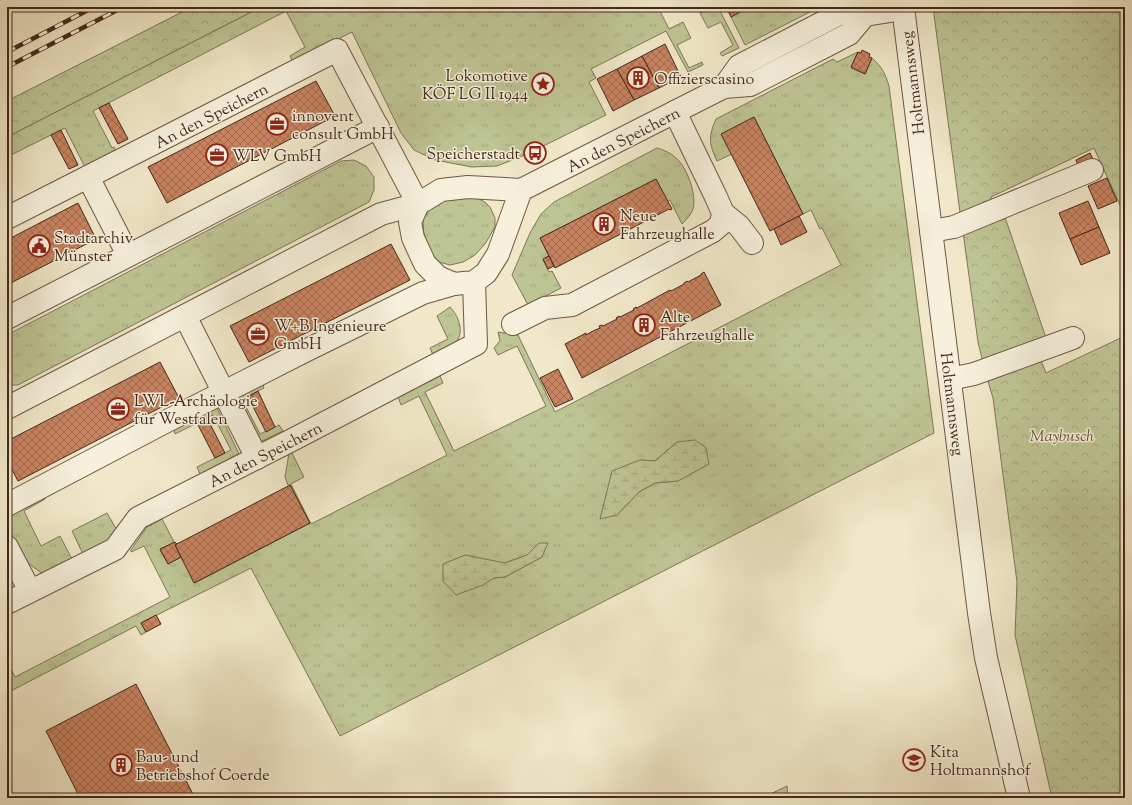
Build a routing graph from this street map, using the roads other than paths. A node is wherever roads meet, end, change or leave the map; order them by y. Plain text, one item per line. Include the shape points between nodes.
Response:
1 (903, 8) edge
2 (675, 112) junction
3 (378, 127) junction
4 (1092, 170) dead end
5 (88, 177) junction
6 (521, 190) junction
7 (418, 204) junction
8 (723, 213) junction
9 (7, 218) edge
10 (931, 231) junction
11 (752, 243) dead end
12 (128, 255) junction
13 (464, 283) junction
14 (185, 316) junction
15 (7, 318) edge
16 (513, 324) dead end
17 (1073, 338) dead end
18 (950, 378) junction
19 (224, 392) junction
20 (7, 408) edge
21 (258, 458) junction
22 (7, 505) edge
23 (7, 547) edge
24 (30, 591) junction
25 (7, 602) edge
26 (1019, 798) edge

1 - 2 street, An den Speichern via 865,15 841,13 739,66 724,87
1 - 10 street, Holtmannsweg
2 - 6 street, An den Speichern
2 - 8 street
3 - 5 street, An den Speichern via 337,50
3 - 7 street, An den Speichern
3 - 12 street
4 - 10 street via 954,227
5 - 9 street, An den Speichern
5 - 12 street
6 - 7 street via 468,187 442,190
6 - 13 street via 498,254 486,273
7 - 13 street via 410,222 413,238 425,264 438,277
7 - 14 street via 381,214
8 - 11 street via 739,226
8 - 16 street via 721,224 713,231 572,305 545,308
10 - 18 street, Holtmannsweg
12 - 15 street
13 - 19 street via 423,293
13 - 21 street, An den Speichern via 476,344
14 - 19 street
14 - 20 street
17 - 18 street via 974,374
18 - 26 street, Holtmannsweg via 978,613
19 - 21 street
19 - 22 street
21 - 24 street, An den Speichern via 138,518 115,549
23 - 24 street
24 - 25 street, An den Speichern

